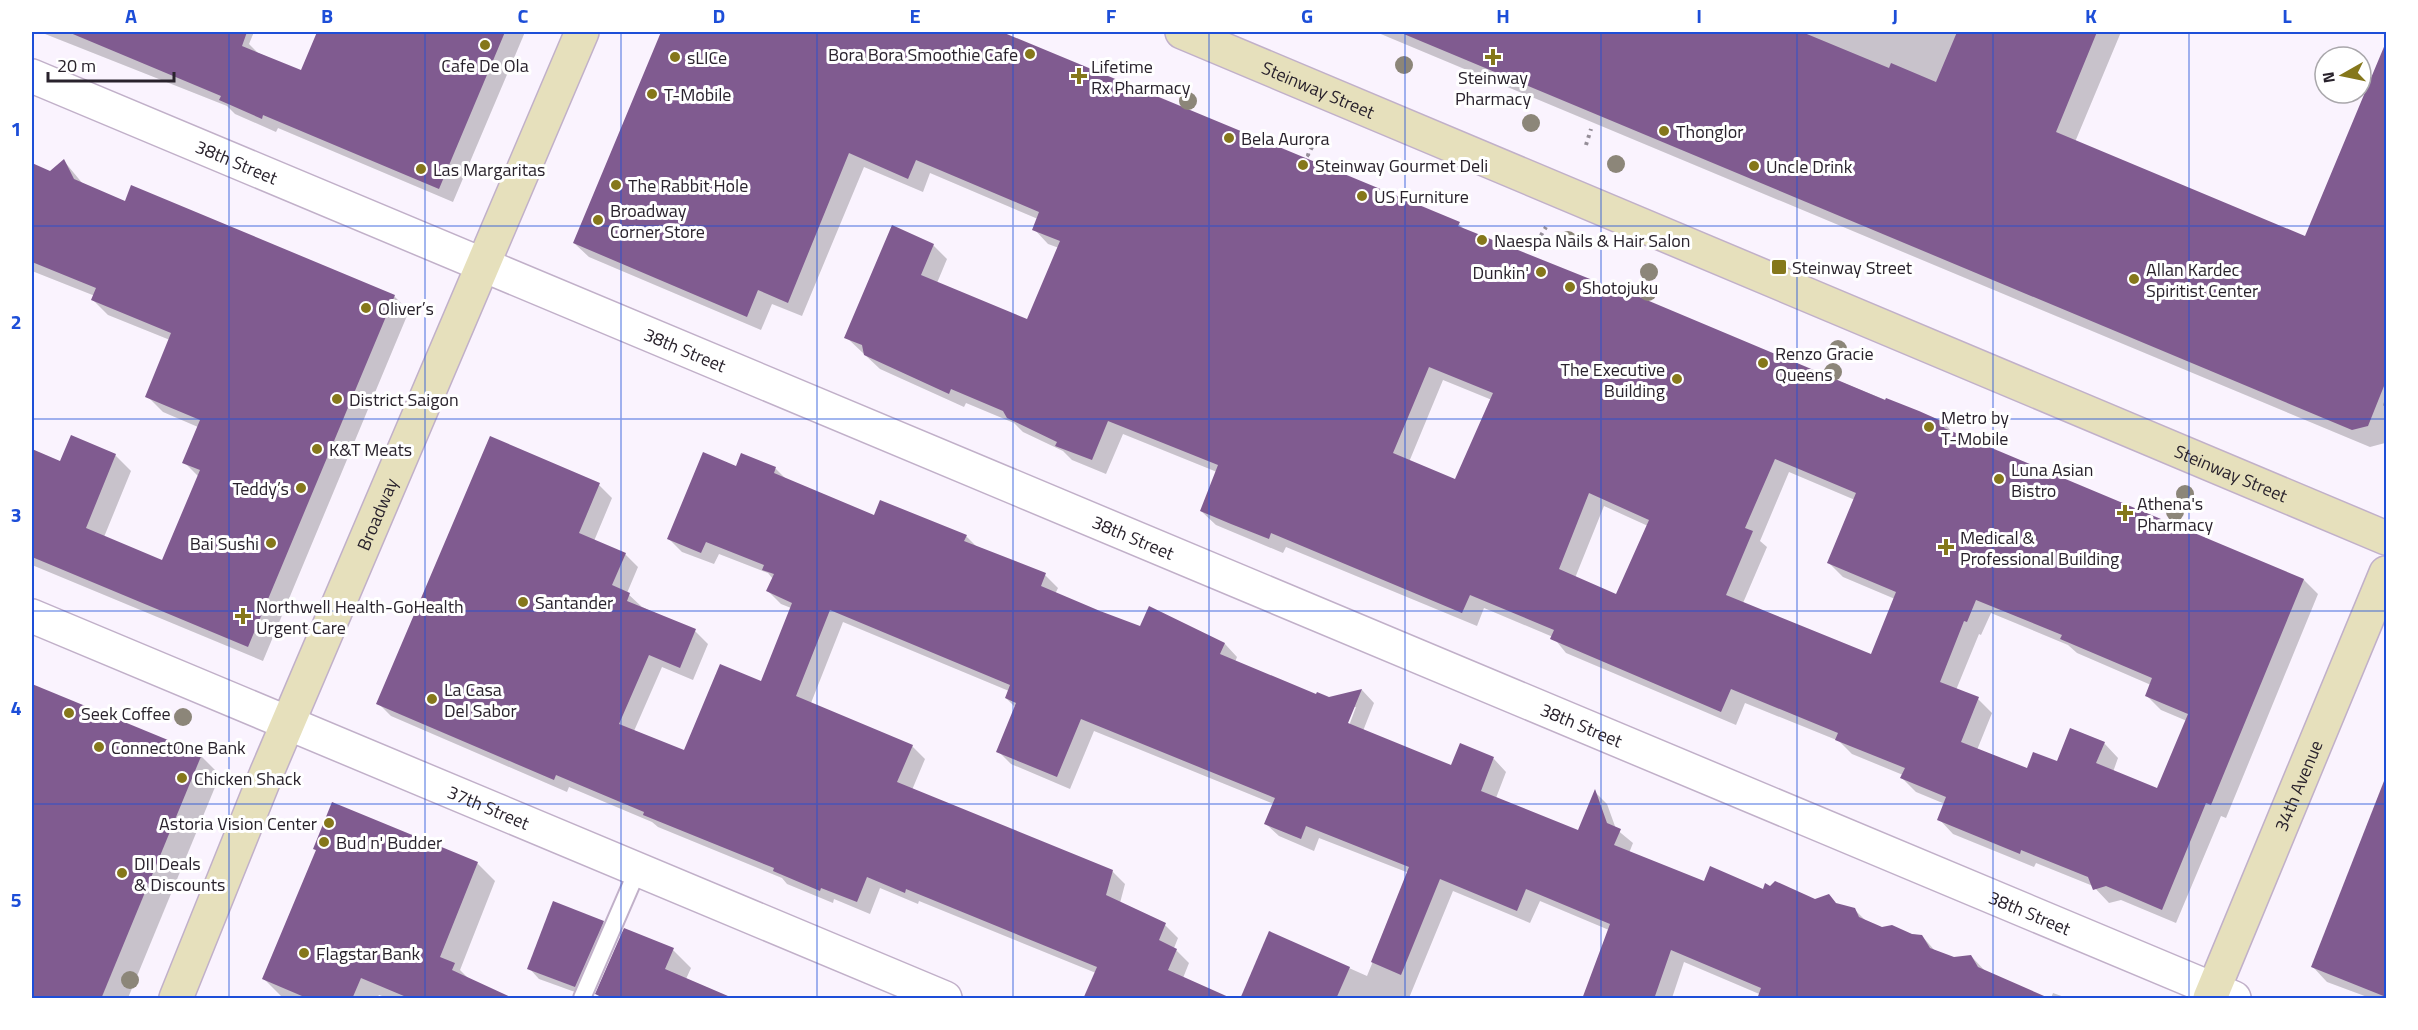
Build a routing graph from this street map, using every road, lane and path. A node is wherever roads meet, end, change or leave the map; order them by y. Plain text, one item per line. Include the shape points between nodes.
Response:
1 (582, 32) edge
2 (1182, 32) edge
3 (32, 76) edge
4 (1591, 129) dead end
5 (1586, 145) dead end
6 (1312, 147) dead end
7 (1313, 157) dead end
8 (1548, 224) dead end
9 (1537, 242) dead end
10 (484, 265) junction
11 (2386, 538) edge
12 (2386, 573) edge
13 (32, 616) edge
14 (287, 724) junction
15 (638, 870) junction
16 (2219, 996) edge
17 (176, 999) edge
18 (582, 999) edge
19 (945, 999) edge

1 - 10 street, Broadway
2 - 11 street, Steinway Street
3 - 10 street, 38th Street
4 - 5 path
6 - 7 path via 1308,155
8 - 9 path
10 - 14 street, Broadway
10 - 16 street, 38th Street
12 - 16 street, 34th Avenue
13 - 14 street, 37th Street
14 - 15 street, 37th Street
14 - 17 street, Broadway
15 - 18 lane
15 - 19 street, 37th Street

